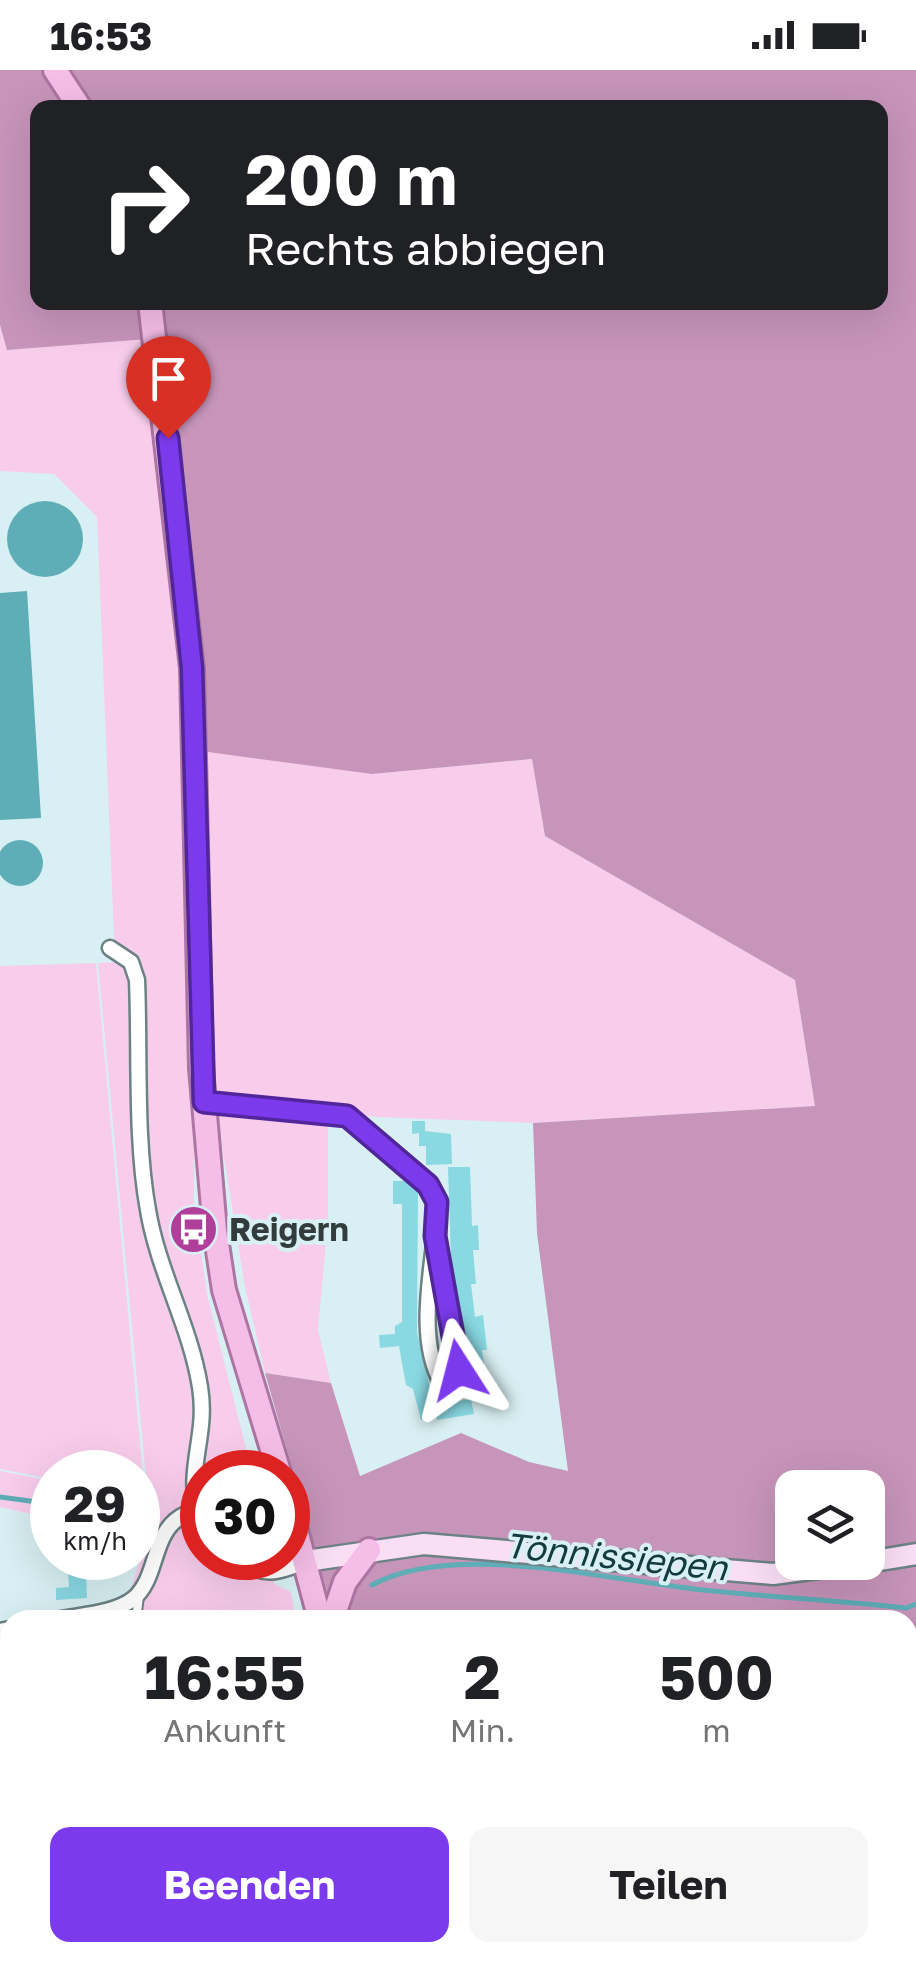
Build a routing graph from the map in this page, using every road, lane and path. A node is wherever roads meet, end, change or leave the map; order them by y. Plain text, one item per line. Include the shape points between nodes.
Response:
1 (55, 70) edge
2 (75, 100) edge
3 (151, 310) edge
4 (110, 948) dead end
5 (204, 1102) junction
6 (435, 1236) junction
7 (198, 1450) edge
8 (272, 1450) edge
9 (180, 1518) edge
10 (369, 1550) junction
11 (916, 1554) edge
12 (885, 1559) edge
13 (310, 1560) edge
14 (775, 1574) edge
15 (310, 1578) edge
16 (140, 1592) junction
17 (104, 1610) edge
18 (137, 1610) edge
19 (318, 1610) edge
20 (335, 1610) edge

1 - 2 main road
3 - 5 main road via 192,668
4 - 7 street via 130,962 137,980 147,1207 190,1340 203,1411
5 - 6 street via 347,1116 432,1190
5 - 8 main road via 224,1290
6 - 6 street via 429,1321 437,1376 453,1386 459,1364
9 - 16 street via 170,1525
10 - 13 main road
10 - 14 main road via 462,1546
10 - 20 main road via 345,1582
11 - 12 main road
15 - 19 main road
16 - 17 street
16 - 18 lane

